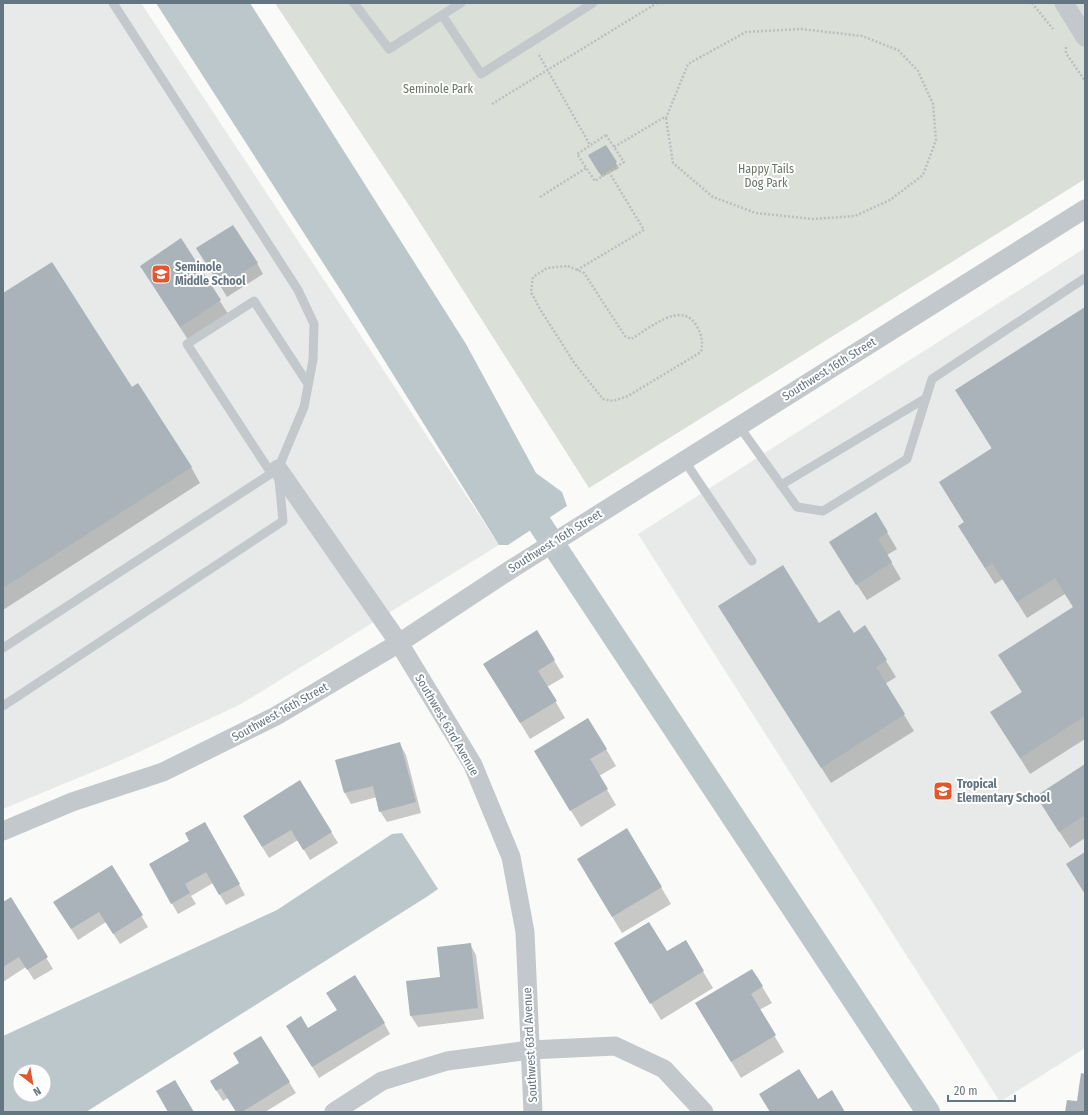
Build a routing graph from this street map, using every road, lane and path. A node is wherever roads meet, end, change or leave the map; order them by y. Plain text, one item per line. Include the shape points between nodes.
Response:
1 (114, 3) edge
2 (354, 3) edge
3 (461, 3) edge
4 (593, 3) edge
5 (657, 3) edge
6 (1032, 3) edge
7 (1064, 3) edge
8 (442, 14) junction
9 (1056, 31) dead end
10 (1085, 37) edge
11 (532, 43) junction
12 (1065, 43) dead end
13 (548, 71) junction
14 (1085, 82) edge
15 (492, 104) dead end
16 (666, 118) junction
17 (590, 145) junction
18 (614, 147) junction
19 (586, 168) junction
20 (609, 172) junction
21 (540, 197) dead end
22 (1085, 209) edge
23 (577, 270) junction
24 (1085, 278) edge
25 (308, 384) junction
26 (926, 398) junction
27 (739, 426) junction
28 (684, 460) junction
29 (274, 471) junction
30 (781, 485) junction
31 (752, 561) dead end
32 (400, 643) junction
33 (3, 648) edge
34 (3, 706) edge
35 (3, 831) edge
36 (530, 1050) junction
37 (334, 1112) edge
38 (533, 1112) edge
39 (704, 1112) edge

1 - 25 lane via 298,290 314,324
2 - 8 lane via 389,48
3 - 8 lane
4 - 11 lane
5 - 13 path
6 - 9 path
7 - 10 street
8 - 11 lane via 481,74
11 - 13 path
12 - 14 path via 1066,53
13 - 15 path
13 - 17 path
16 - 16 path via 673,163 713,197 756,213 813,219 856,216 890,200 923,175 936,140 933,104 918,71 898,50 862,36 801,29 746,32 688,64
16 - 18 path
17 - 18 path via 606,135
17 - 19 path via 577,154
18 - 20 path via 624,162
19 - 20 path via 595,181
19 - 21 path
20 - 23 path via 644,230
22 - 27 street, Southwest 16th Street
23 - 23 path via 568,266 548,268 533,277 531,292 575,364 603,399 613,401 628,396 701,352 703,340 699,330 693,320 685,315 672,315 631,339 625,336 584,273
24 - 26 lane via 932,379
25 - 29 lane via 304,407
25 - 29 lane via 254,301 187,344
26 - 30 lane
26 - 30 lane via 907,459 823,511 797,507
27 - 28 street, Southwest 16th Street
27 - 30 lane
28 - 31 lane
28 - 32 street, Southwest 16th Street via 512,568
29 - 32 street, Southwest 63rd Avenue
29 - 33 lane
29 - 34 lane via 284,521
32 - 35 street, Southwest 16th Street via 276,716 163,772 72,802
32 - 36 street, Southwest 63rd Avenue via 473,765 511,857 524,932
36 - 37 street via 447,1061 382,1081
36 - 38 street, Southwest 63rd Avenue
36 - 39 street via 615,1046 664,1070

